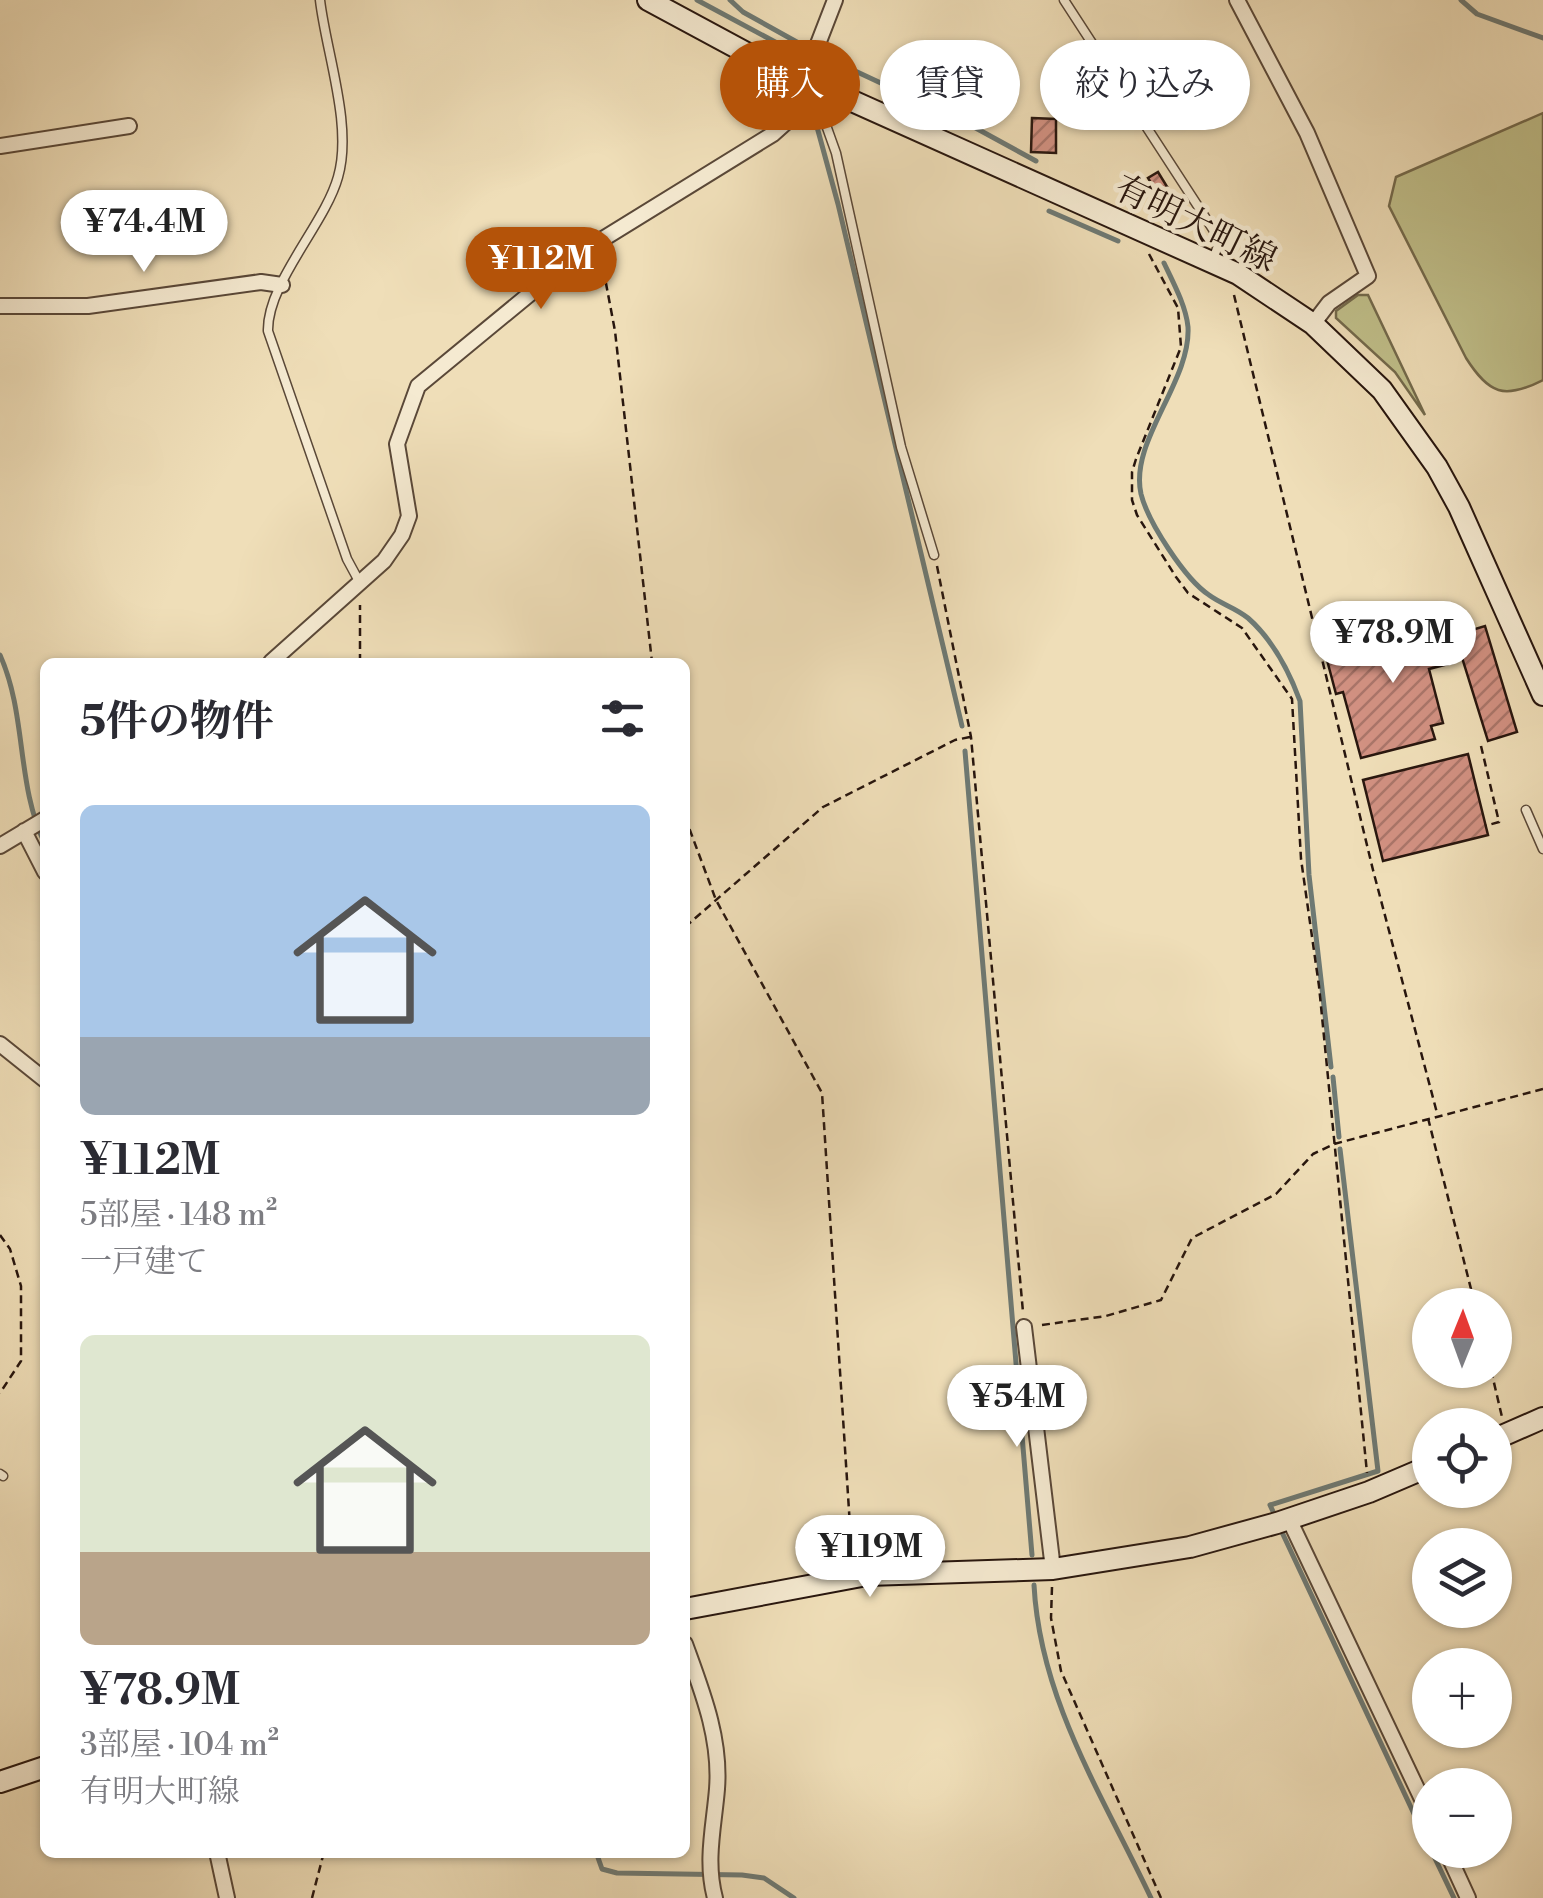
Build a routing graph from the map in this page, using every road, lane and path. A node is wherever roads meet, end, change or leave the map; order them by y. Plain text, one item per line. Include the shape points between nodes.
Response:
1 (320, 0) edge
2 (648, 0) edge
3 (835, 0) edge
4 (1064, 0) edge
5 (1237, 0) edge
6 (720, 40) edge
7 (821, 40) edge
8 (860, 111) edge
9 (129, 126) dead end
10 (777, 130) edge
11 (828, 130) edge
12 (0, 146) edge
13 (598, 241) junction
14 (1212, 262) junction
15 (1162, 275) dead end
16 (282, 285) junction
17 (0, 306) edge
18 (1238, 315) dead end
19 (1313, 324) junction
20 (934, 555) joint
21 (360, 583) junction
22 (275, 658) edge
23 (360, 658) edge
24 (652, 658) edge
25 (1543, 695) edge
26 (971, 737) junction
27 (1480, 746) dead end
28 (1526, 810) dead end
29 (40, 822) edge
30 (1485, 826) dead end
31 (690, 830) edge
32 (24, 831) junction
33 (0, 846) edge
34 (1543, 849) edge
35 (40, 862) edge
36 (716, 900) junction
37 (690, 923) edge
38 (0, 1044) edge
39 (40, 1061) edge
40 (28, 1065) junction
41 (40, 1076) edge
42 (1543, 1089) edge
43 (1437, 1114) junction
44 (1428, 1117) junction
45 (1334, 1144) junction
46 (0, 1234) edge
47 (1470, 1288) edge
48 (1024, 1327) junction
49 (0, 1392) edge
50 (1543, 1418) edge
51 (1512, 1431) edge
52 (1412, 1474) edge
53 (1369, 1492) junction
54 (1289, 1519) junction
55 (1053, 1569) junction
56 (854, 1578) junction
57 (690, 1608) edge
58 (690, 1659) edge
59 (40, 1769) edge
60 (1412, 1778) edge
61 (0, 1782) edge
62 (219, 1858) edge
63 (322, 1858) edge
64 (1454, 1868) edge
65 (227, 1898) edge
66 (312, 1898) edge
67 (715, 1898) edge
68 (1161, 1898) edge
69 (1468, 1898) edge

1 - 16 lane via 342,159 332,192
2 - 6 main road, 有明大町線
3 - 7 street
4 - 14 lane via 1216,234
5 - 19 street via 1307,133 1368,276 1329,302
8 - 14 main road, 有明大町線
9 - 12 street
10 - 13 street
11 - 20 lane
13 - 21 street via 418,386 397,444 409,516 384,560
13 - 24 path via 615,331
14 - 19 main road, 有明大町線
15 - 45 path via 1178,308 1180,347 1136,459 1132,500 1176,578 1242,628 1292,699 1300,858
16 - 17 street via 261,282 88,306
16 - 21 lane via 269,315 270,340
18 - 43 path
19 - 25 main road, 有明大町線 via 1382,390 1437,467
20 - 26 path
21 - 22 street
21 - 23 path
26 - 36 path via 823,807
26 - 48 path
27 - 30 path via 1499,822
28 - 34 lane
29 - 32 street
31 - 36 path
32 - 33 street
32 - 35 street
36 - 37 path
36 - 56 path via 822,1093
38 - 40 street
39 - 40 street
40 - 41 street
42 - 43 path
43 - 44 path
44 - 45 path
44 - 47 path
45 - 48 path via 1312,1154 1276,1194 1192,1238 1160,1300 1106,1316
45 - 53 path
46 - 49 path via 20,1286 21,1342 21,1361
48 - 55 street
50 - 51 main road
52 - 53 main road
53 - 54 main road
54 - 55 main road via 1190,1547
54 - 60 street
55 - 56 main road
55 - 68 path via 1051,1618 1060,1671
56 - 57 main road
58 - 67 street via 713,1726
59 - 61 main road
62 - 65 street
63 - 66 path
64 - 69 street

